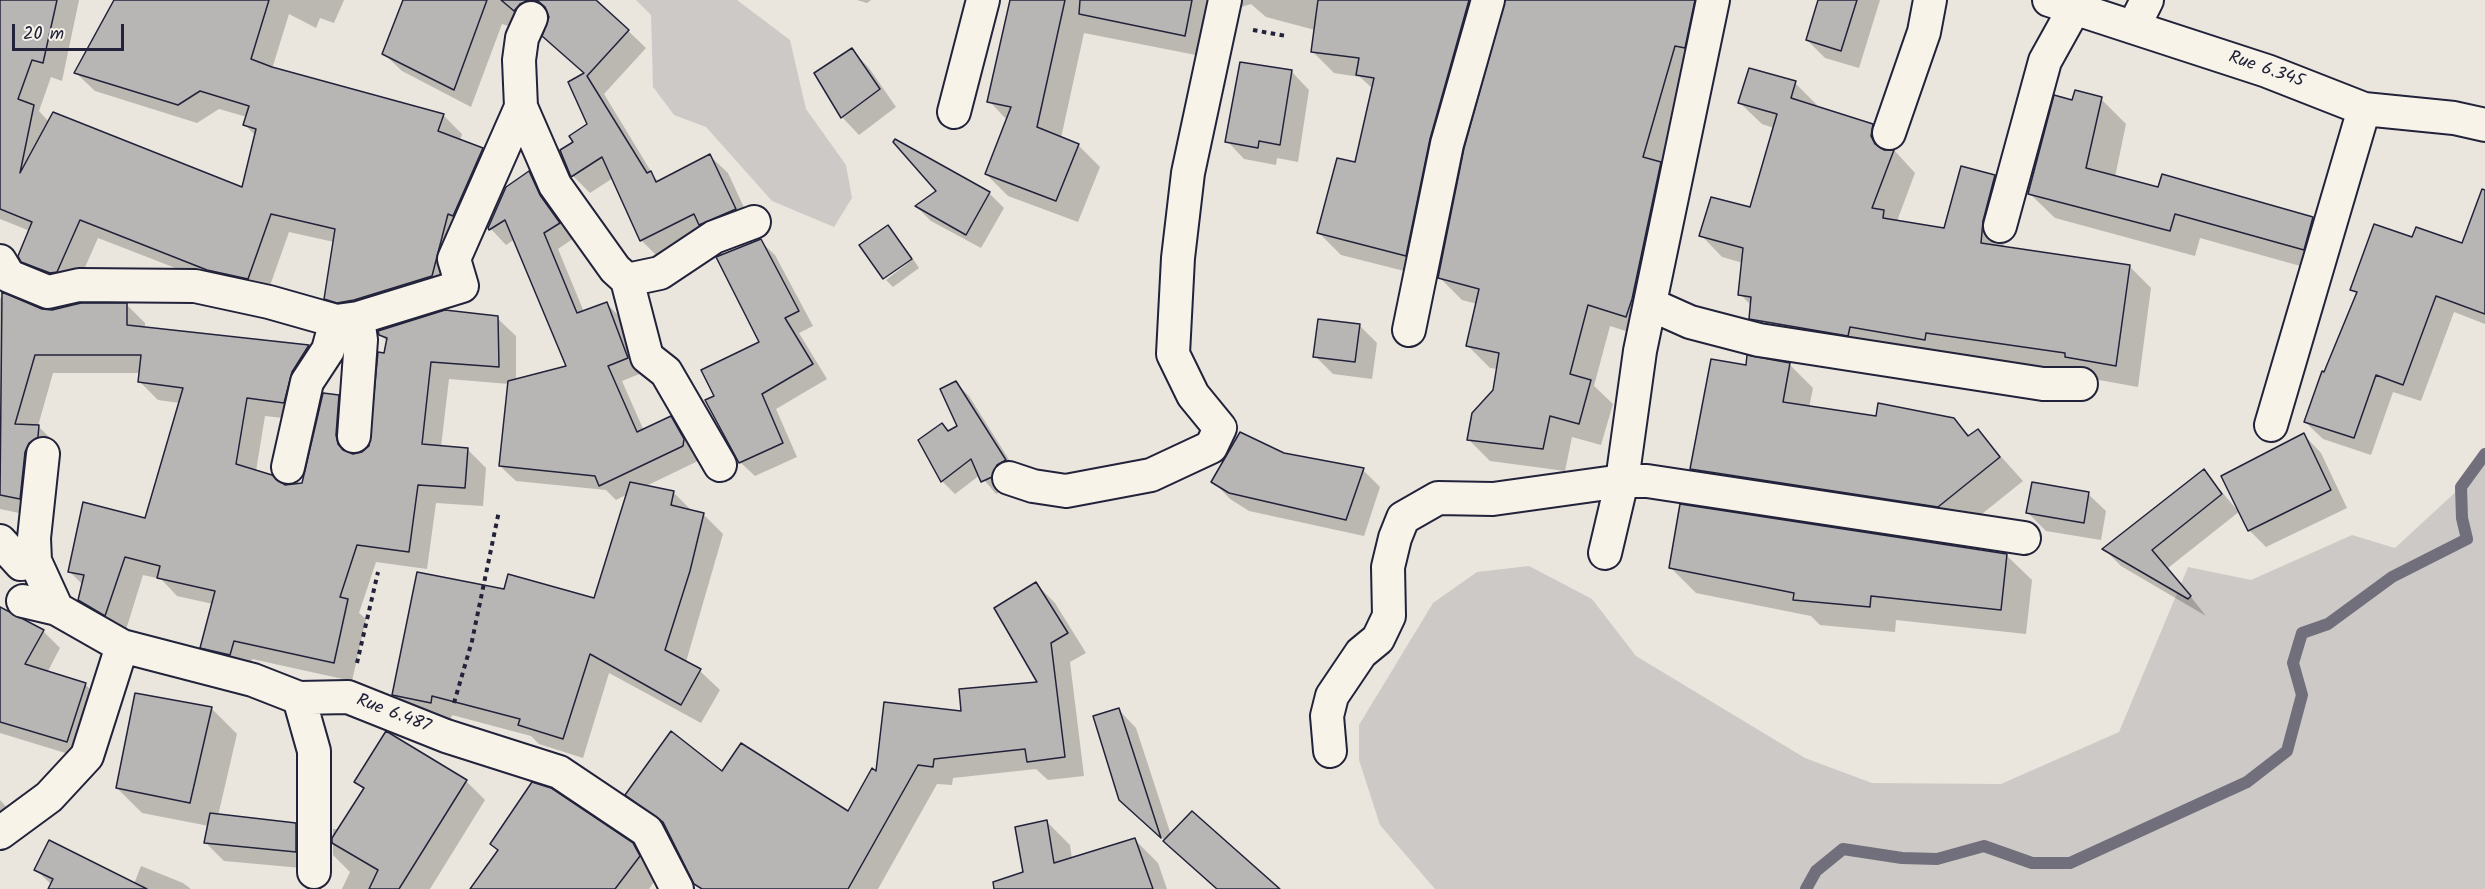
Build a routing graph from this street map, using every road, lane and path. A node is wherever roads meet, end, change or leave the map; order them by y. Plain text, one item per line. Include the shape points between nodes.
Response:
1 (983, 0) edge
2 (1225, 0) edge
3 (1488, 0) edge
4 (1713, 0) edge
5 (1930, 0) edge
6 (2062, 4) edge
7 (2141, 13) edge
8 (531, 18) dead end
9 (2485, 106) edge
10 (520, 107) junction
11 (2364, 109) junction
12 (954, 112) dead end
13 (2454, 118) junction
14 (2485, 125) edge
15 (1889, 133) dead end
16 (754, 222) dead end
17 (2000, 226) dead end
18 (3, 270) edge
19 (627, 280) junction
20 (1652, 305) junction
21 (347, 320) junction
22 (1409, 330) dead end
23 (2081, 384) dead end
24 (2271, 425) dead end
25 (354, 436) dead end
26 (43, 454) dead end
27 (720, 465) dead end
28 (288, 467) dead end
29 (1009, 478) dead end
30 (1634, 481) junction
31 (499, 511) dead end
32 (2024, 538) dead end
33 (0, 541) edge
34 (35, 561) junction
35 (378, 572) dead end
36 (23, 601) dead end
37 (57, 609) junction
38 (122, 646) junction
39 (356, 671) dead end
40 (299, 698) junction
41 (446, 736) junction
42 (1330, 751) dead end
43 (0, 833) edge
44 (314, 872) dead end
45 (677, 889) edge

1 - 12 street
2 - 29 street via 1188,173 1173,354 1193,395 1220,428 1211,447 1150,476 1066,491
3 - 22 street via 1448,144
4 - 20 street
5 - 15 street via 1924,32
6 - 7 street, Rue 6.345
6 - 17 street
7 - 11 street, Rue 6.345 via 2268,71
8 - 10 street via 522,38 519,60
9 - 13 street
10 - 19 street via 555,185
10 - 21 street via 454,259 462,286
11 - 13 street, Rue 6.345
11 - 24 street
13 - 14 street, Rue 6.345
16 - 19 street via 714,237 660,273
18 - 21 street via 48,292 79,285 195,286
19 - 27 street via 647,357 666,372
20 - 23 street via 1690,322 1760,340 1999,378
20 - 30 street via 1640,351
21 - 25 street via 361,340
21 - 28 street via 307,382
26 - 34 street
30 - 32 street
30 - 42 street via 1493,499 1438,498 1403,518 1388,567 1389,616 1378,639 1361,652 1332,696 1327,716
31 - 41 path via 472,641
33 - 34 street via 21,564
34 - 37 street
35 - 39 path
36 - 37 street, Rue 6.487
37 - 38 street, Rue 6.487
38 - 40 street, Rue 6.487 via 253,680
38 - 43 street via 87,756 49,798
40 - 41 street, Rue 6.487 via 348,697
40 - 44 street via 314,751
41 - 45 street, Rue 6.487 via 559,772 647,831

